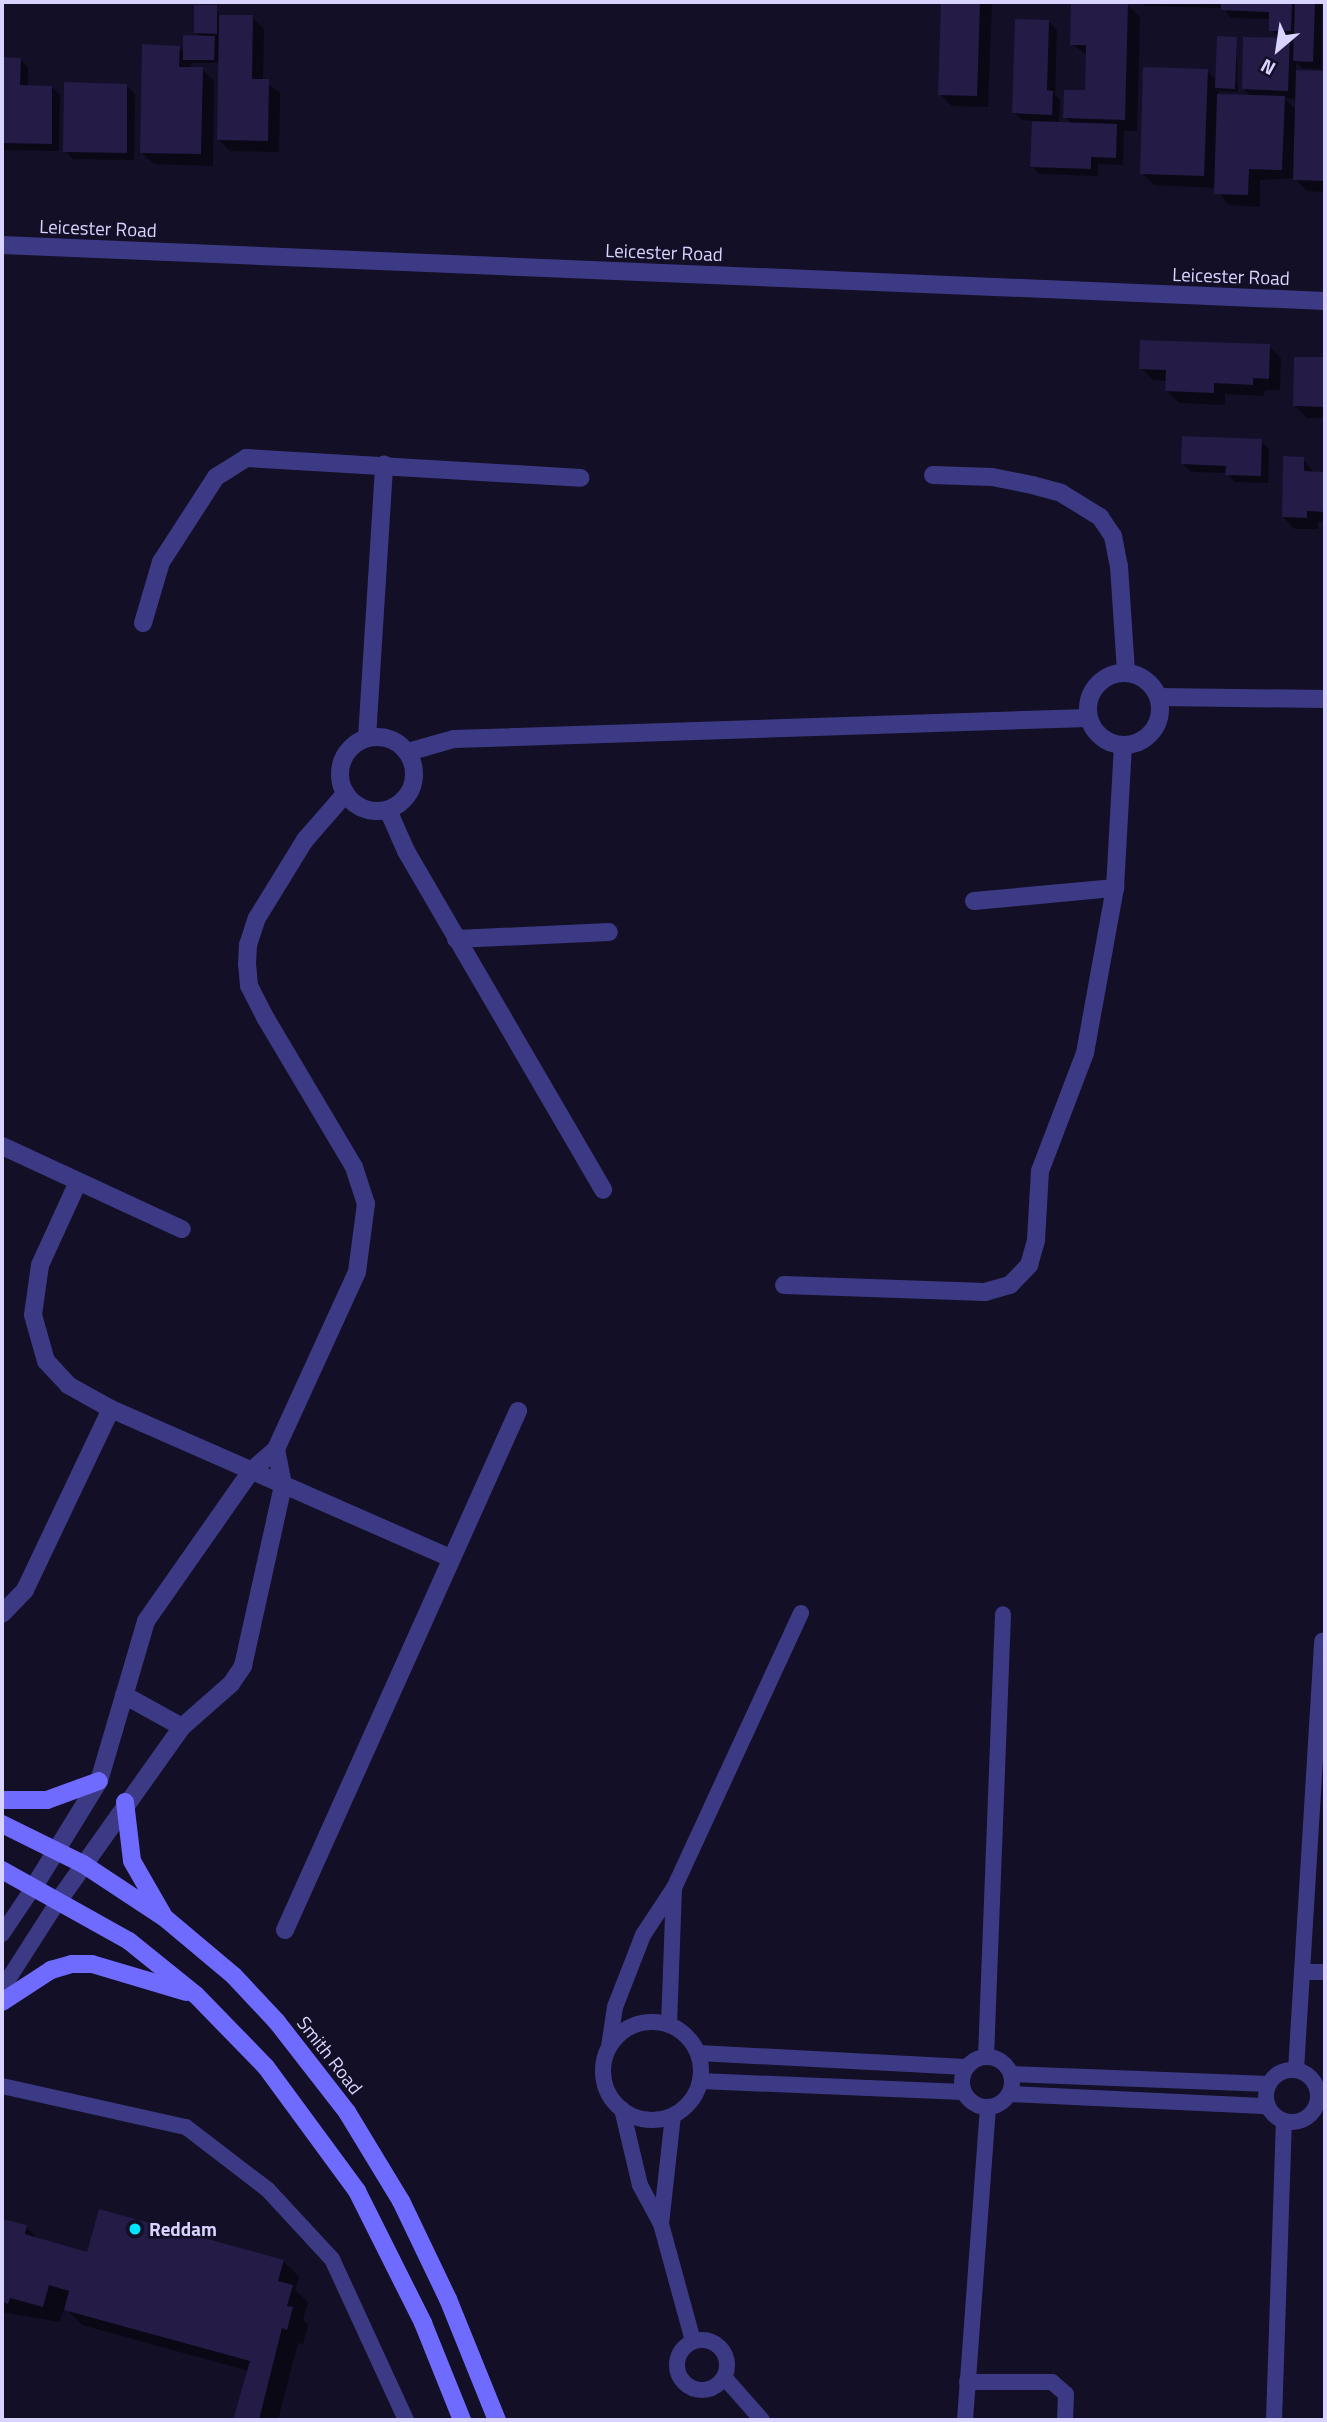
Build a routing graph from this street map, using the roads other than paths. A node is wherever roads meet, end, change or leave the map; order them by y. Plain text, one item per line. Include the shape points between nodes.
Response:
1 (2, 245) edge
2 (1325, 301) edge
3 (384, 465) junction
4 (933, 475) dead end
5 (580, 478) dead end
6 (143, 623) dead end
7 (1126, 672) junction
8 (1159, 697) junction
9 (1325, 699) edge
10 (1088, 718) junction
11 (367, 738) junction
12 (1123, 746) junction
13 (408, 752) junction
14 (345, 793) junction
15 (388, 810) junction
16 (1115, 888) junction
17 (974, 901) dead end
18 (609, 932) dead end
19 (456, 939) junction
20 (2, 1146) edge
21 (78, 1182) junction
22 (603, 1190) dead end
23 (182, 1229) dead end
24 (784, 1285) dead end
25 (111, 1409) junction
26 (518, 1411) dead end
27 (276, 1449) junction
28 (251, 1471) junction
29 (283, 1485) junction
30 (451, 1558) junction
31 (801, 1613) dead end
32 (2, 1614) edge
33 (1003, 1614) dead end
34 (1322, 1641) dead end
35 (124, 1695) junction
36 (182, 1727) junction
37 (99, 1781) junction
38 (2, 1800) edge
39 (125, 1802) junction
40 (2, 1824) edge
41 (57, 1850) junction
42 (83, 1864) junction
43 (2, 1870) edge
44 (35, 1885) junction
45 (674, 1888) junction
46 (59, 1900) junction
47 (164, 1919) junction
48 (285, 1930) dead end
49 (2, 1934) edge
50 (1301, 1972) junction
51 (1325, 1972) edge
52 (2, 1989) edge
53 (196, 1995) junction
54 (2, 2002) edge
55 (669, 2025) junction
56 (609, 2047) junction
57 (698, 2053) junction
58 (986, 2057) junction
59 (810, 2059) junction
60 (967, 2067) junction
61 (1296, 2070) junction
62 (1011, 2074) junction
63 (1120, 2078) junction
64 (700, 2081) junction
65 (1269, 2084) junction
66 (2, 2086) edge
67 (810, 2086) junction
68 (963, 2092) junction
69 (1009, 2094) junction
70 (1118, 2099) junction
71 (1268, 2106) junction
72 (988, 2107) junction
73 (622, 2109) junction
74 (673, 2116) junction
75 (1284, 2121) junction
76 (386, 2175) junction
77 (357, 2191) junction
78 (661, 2224) junction
79 (693, 2341) junction
80 (724, 2377) junction
81 (967, 2382) junction
82 (406, 2420) edge
83 (462, 2420) edge
84 (497, 2420) edge
85 (762, 2420) edge
86 (965, 2420) edge
87 (1065, 2420) edge
88 (1274, 2420) edge

1 - 2 street, Leicester Road
3 - 5 street
3 - 6 street via 269,456 246,458 230,467 216,477 161,562
3 - 11 street
4 - 7 street via 992,477 1032,485 1061,493 1100,517 1113,536 1119,566
7 - 8 street via 1140,676
7 - 10 street via 1110,675 1096,685 1088,701
8 - 9 street
8 - 12 street via 1158,724 1138,744
10 - 12 street via 1101,737
10 - 13 street via 454,739
11 - 13 street via 397,742
11 - 14 street via 352,746 343,760 340,777
12 - 16 street
13 - 15 street via 413,786 404,801
14 - 15 street via 372,811
14 - 27 street via 304,840 257,918 248,945 249,986 354,1167 366,1204 357,1272
15 - 19 street
16 - 17 street
16 - 24 street via 1085,1053 1042,1163 1034,1252 1018,1280 985,1292
18 - 19 street
19 - 22 street
20 - 21 street
21 - 23 street
21 - 25 street via 40,1265 34,1288 35,1336 46,1362 68,1385
25 - 28 street
25 - 32 street via 25,1590
26 - 30 street
27 - 28 street
27 - 29 street
28 - 29 street
28 - 35 street via 157,1601 136,1650
29 - 30 street
29 - 36 street via 243,1666 231,1684
30 - 48 street
31 - 45 lane
33 - 58 lane
34 - 50 lane
35 - 36 street
35 - 37 street
36 - 39 street
37 - 38 main road via 47,1800
37 - 41 street
39 - 42 street
39 - 47 main road via 132,1861
40 - 41 main road, Smith Road
41 - 42 main road, Smith Road
41 - 44 street
42 - 46 street
42 - 47 main road, Smith Road
43 - 44 main road
44 - 46 main road
44 - 49 lane
45 - 55 lane
45 - 56 lane via 643,1935 615,2007
46 - 52 lane
46 - 53 main road via 129,1941
47 - 76 main road, Smith Road via 234,1976 277,2022 347,2112
50 - 51 lane
50 - 61 lane
53 - 54 main road via 92,1964 72,1964 51,1970
53 - 77 main road via 266,2067
55 - 56 lane via 635,2025
55 - 57 lane via 686,2036
56 - 73 lane via 603,2066 605,2085
57 - 59 lane
57 - 64 lane
58 - 60 lane
58 - 62 lane via 1001,2062
59 - 60 lane
59 - 67 lane
60 - 68 lane
61 - 65 lane via 1280,2073
61 - 75 lane via 1315,2084 1318,2101 1304,2120
62 - 63 lane
62 - 69 lane
63 - 65 lane
63 - 70 lane
64 - 67 lane
64 - 74 lane via 691,2101
65 - 71 lane
66 - 82 lane via 186,2127 258,2182 332,2259
67 - 68 lane
68 - 72 lane via 973,2103
69 - 70 lane
69 - 72 lane
70 - 71 lane
71 - 75 lane
72 - 81 lane
73 - 74 lane via 647,2119
73 - 78 lane via 640,2185
74 - 78 lane
75 - 88 lane
76 - 77 main road
76 - 84 main road, Smith Road via 449,2299
77 - 83 main road via 423,2323
78 - 79 lane
79 - 80 lane via 709,2341 722,2350 727,2364
79 - 80 lane via 678,2357 682,2381 703,2390
80 - 85 lane
81 - 86 lane
81 - 87 lane via 1052,2382 1066,2394

